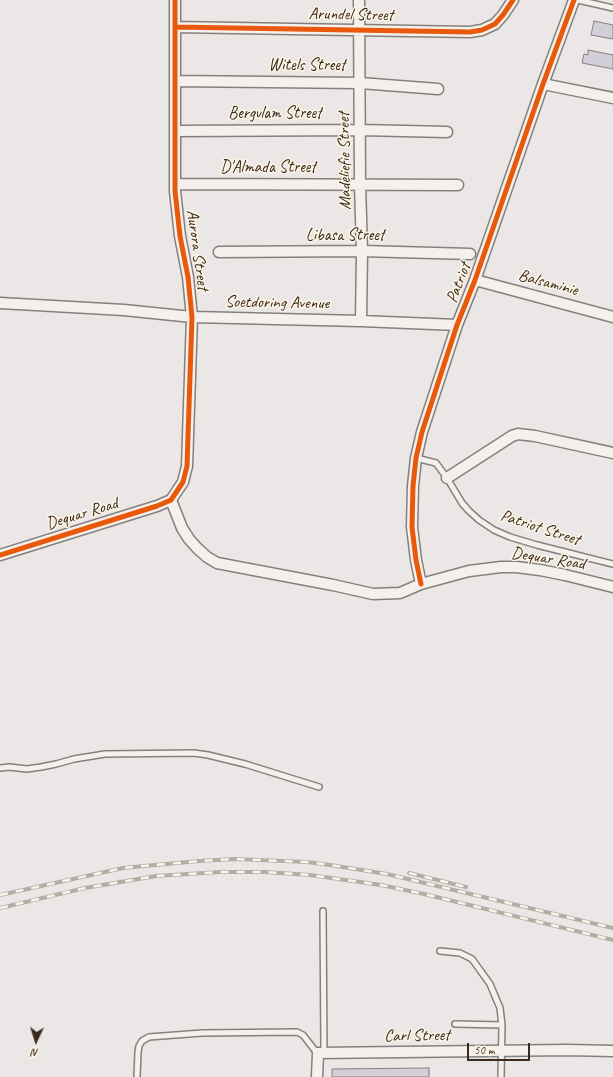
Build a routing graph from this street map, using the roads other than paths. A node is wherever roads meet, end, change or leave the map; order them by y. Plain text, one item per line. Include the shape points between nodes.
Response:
1 (175, 0) edge
2 (359, 0) edge
3 (513, 0) edge
4 (574, 0) edge
5 (578, 0) edge
6 (613, 8) edge
7 (175, 27) junction
8 (359, 29) junction
9 (176, 81) junction
10 (360, 83) junction
11 (542, 84) junction
12 (438, 89) dead end
13 (613, 98) edge
14 (360, 130) junction
15 (175, 131) junction
16 (447, 132) dead end
17 (175, 184) junction
18 (360, 184) junction
19 (458, 185) dead end
20 (362, 251) junction
21 (219, 252) dead end
22 (470, 254) dead end
23 (475, 280) junction
24 (0, 303) edge
25 (192, 317) junction
26 (613, 317) edge
27 (361, 321) junction
28 (458, 325) junction
29 (613, 453) edge
30 (416, 458) junction
31 (447, 478) junction
32 (171, 500) junction
33 (0, 555) edge
34 (613, 564) edge
35 (421, 584) junction
36 (613, 587) edge
37 (0, 768) edge
38 (319, 787) dead end
39 (323, 911) dead end
40 (440, 951) dead end
41 (455, 1024) dead end
42 (502, 1025) junction
43 (501, 1051) junction
44 (613, 1051) edge
45 (321, 1053) junction
46 (137, 1077) edge
47 (317, 1077) edge
48 (501, 1077) edge

1 - 7 street, Aurora Street
2 - 8 street, Madeliefie Street
3 - 8 street, Arundel Street via 495,24 482,30 470,32
4 - 11 street, Patriot
5 - 6 lane
7 - 8 street, Arundel Street
7 - 9 street, Aurora Street
8 - 10 street, Madeliefie Street
9 - 10 street, Witels Street
9 - 15 street, Aurora Street
10 - 12 street, Witels Street
10 - 14 street, Madeliefie Street
11 - 13 street
11 - 23 street, Patriot
14 - 15 street, Bergvlam Street
14 - 16 street, Bergvlam Street
14 - 18 street, Madeliefie Street
15 - 17 street, Aurora Street
17 - 18 street, D'Almada Street
17 - 25 street, Aurora Street
18 - 19 street, D'Almada Street
18 - 20 street, Madeliefie Street
20 - 21 street, Libasa Street
20 - 22 street, Libasa Street
20 - 27 street, Madeliefie Street
23 - 26 street, Balsaminie
23 - 28 street, Patriot
24 - 25 street, Soetdoring Avenue via 124,310
25 - 27 street, Soetdoring Avenue
25 - 32 street, Aurora Street via 187,466 183,482
27 - 28 street, Soetdoring Avenue
28 - 30 street, Patriot via 428,410
29 - 31 street via 518,434
30 - 31 lane, Patriot Street via 436,463
30 - 35 street, Patriot via 412,527
31 - 34 lane, Patriot Street via 469,511 494,530 537,545
32 - 33 street, Dequar Road
32 - 35 street, Dequar Road via 189,539 217,563 373,594 400,593
35 - 36 street, Dequar Road via 485,568 516,567 565,575
37 - 38 lane via 27,769 111,753 194,754 245,764
39 - 45 lane
40 - 42 lane via 460,953 472,959 490,984 500,1008
41 - 42 lane
42 - 43 lane
43 - 44 street, Carl Street
43 - 45 street, Carl Street
43 - 48 lane
45 - 46 lane via 297,1032 202,1033 149,1037 139,1046
45 - 47 street

